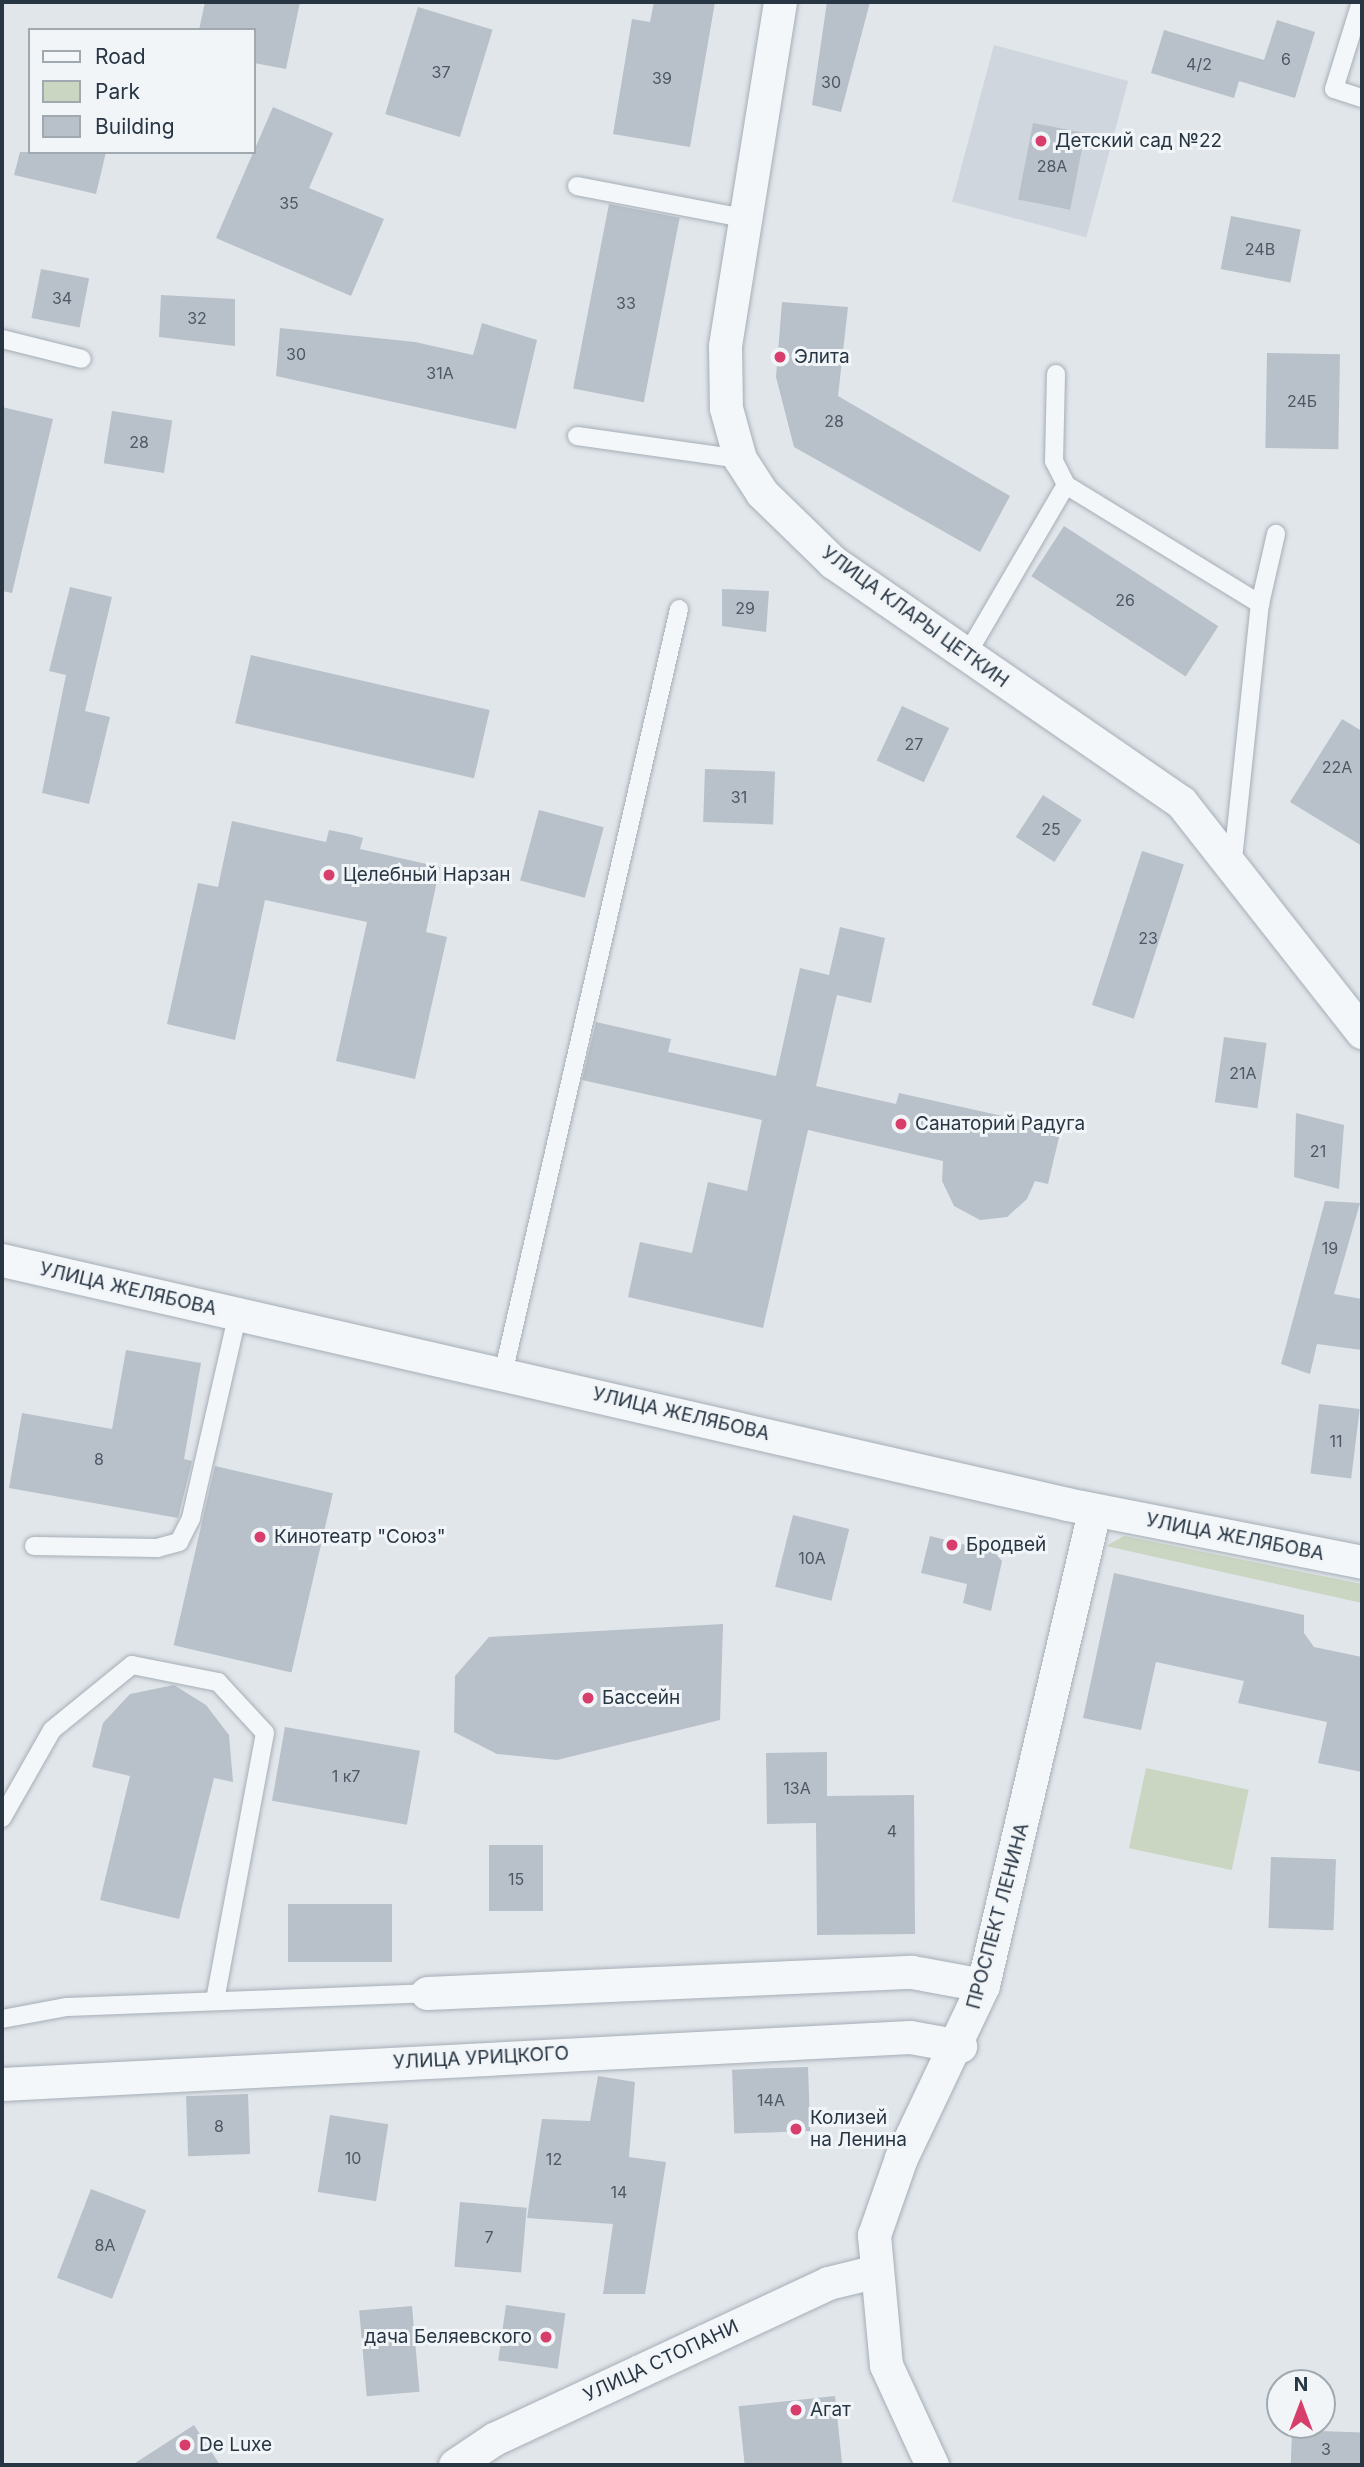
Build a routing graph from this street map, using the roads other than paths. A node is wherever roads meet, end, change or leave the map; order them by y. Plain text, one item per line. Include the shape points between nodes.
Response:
1 (780, 2) edge
2 (1361, 2) edge
3 (1362, 98) edge
4 (577, 186) dead end
5 (743, 218) junction
6 (2, 339) edge
7 (82, 359) dead end
8 (1056, 374) dead end
9 (577, 436) dead end
10 (740, 458) junction
11 (1066, 485) junction
12 (1276, 534) dead end
13 (1260, 604) junction
14 (679, 609) dead end
15 (966, 656) junction
16 (1233, 869) junction
17 (1362, 1032) edge
18 (2, 1260) edge
19 (238, 1313) junction
20 (503, 1374) junction
21 (1094, 1510) junction
22 (34, 1546) dead end
23 (1362, 1562) edge
24 (2, 1818) edge
25 (983, 1985) junction
26 (427, 1993) joint
27 (215, 2000) junction
28 (2, 2019) edge
29 (960, 2046) junction
30 (2, 2084) edge
31 (873, 2272) junction
32 (455, 2465) edge
33 (932, 2465) edge

1 - 5 street, УЛИЦА КЛАРЫ ЦЕТКИН
2 - 3 lane via 1334,89
4 - 5 lane
5 - 10 street, УЛИЦА КЛАРЫ ЦЕТКИН via 725,346 726,408
6 - 7 lane
8 - 11 lane via 1054,461
9 - 10 lane
10 - 15 street, УЛИЦА КЛАРЫ ЦЕТКИН via 762,493 834,562
11 - 13 lane
11 - 15 lane
12 - 13 lane
13 - 16 lane
14 - 20 lane
15 - 16 street, УЛИЦА КЛАРЫ ЦЕТКИН via 1181,802
16 - 17 street, УЛИЦА КЛАРЫ ЦЕТКИН
18 - 19 street, УЛИЦА ЖЕЛЯБОВА
19 - 20 street, УЛИЦА ЖЕЛЯБОВА
19 - 22 lane via 191,1518 178,1542 158,1548
20 - 21 street, УЛИЦА ЖЕЛЯБОВА
21 - 23 street, УЛИЦА ЖЕЛЯБОВА
21 - 25 street, ПРОСПЕКТ ЛЕНИНА
24 - 27 lane via 52,1730 132,1665 218,1682 265,1733
25 - 26 street via 912,1972
25 - 29 street, ПРОСПЕКТ ЛЕНИНА
26 - 27 lane
27 - 28 lane via 67,2007
29 - 30 street, УЛИЦА УРИЦКОГО via 909,2037
29 - 31 street, ПРОСПЕКТ ЛЕНИНА via 883,2203
31 - 32 street, УЛИЦА СТОПАНИ via 828,2283 494,2439
31 - 33 street, ПРОСПЕКТ ЛЕНИНА via 886,2365

